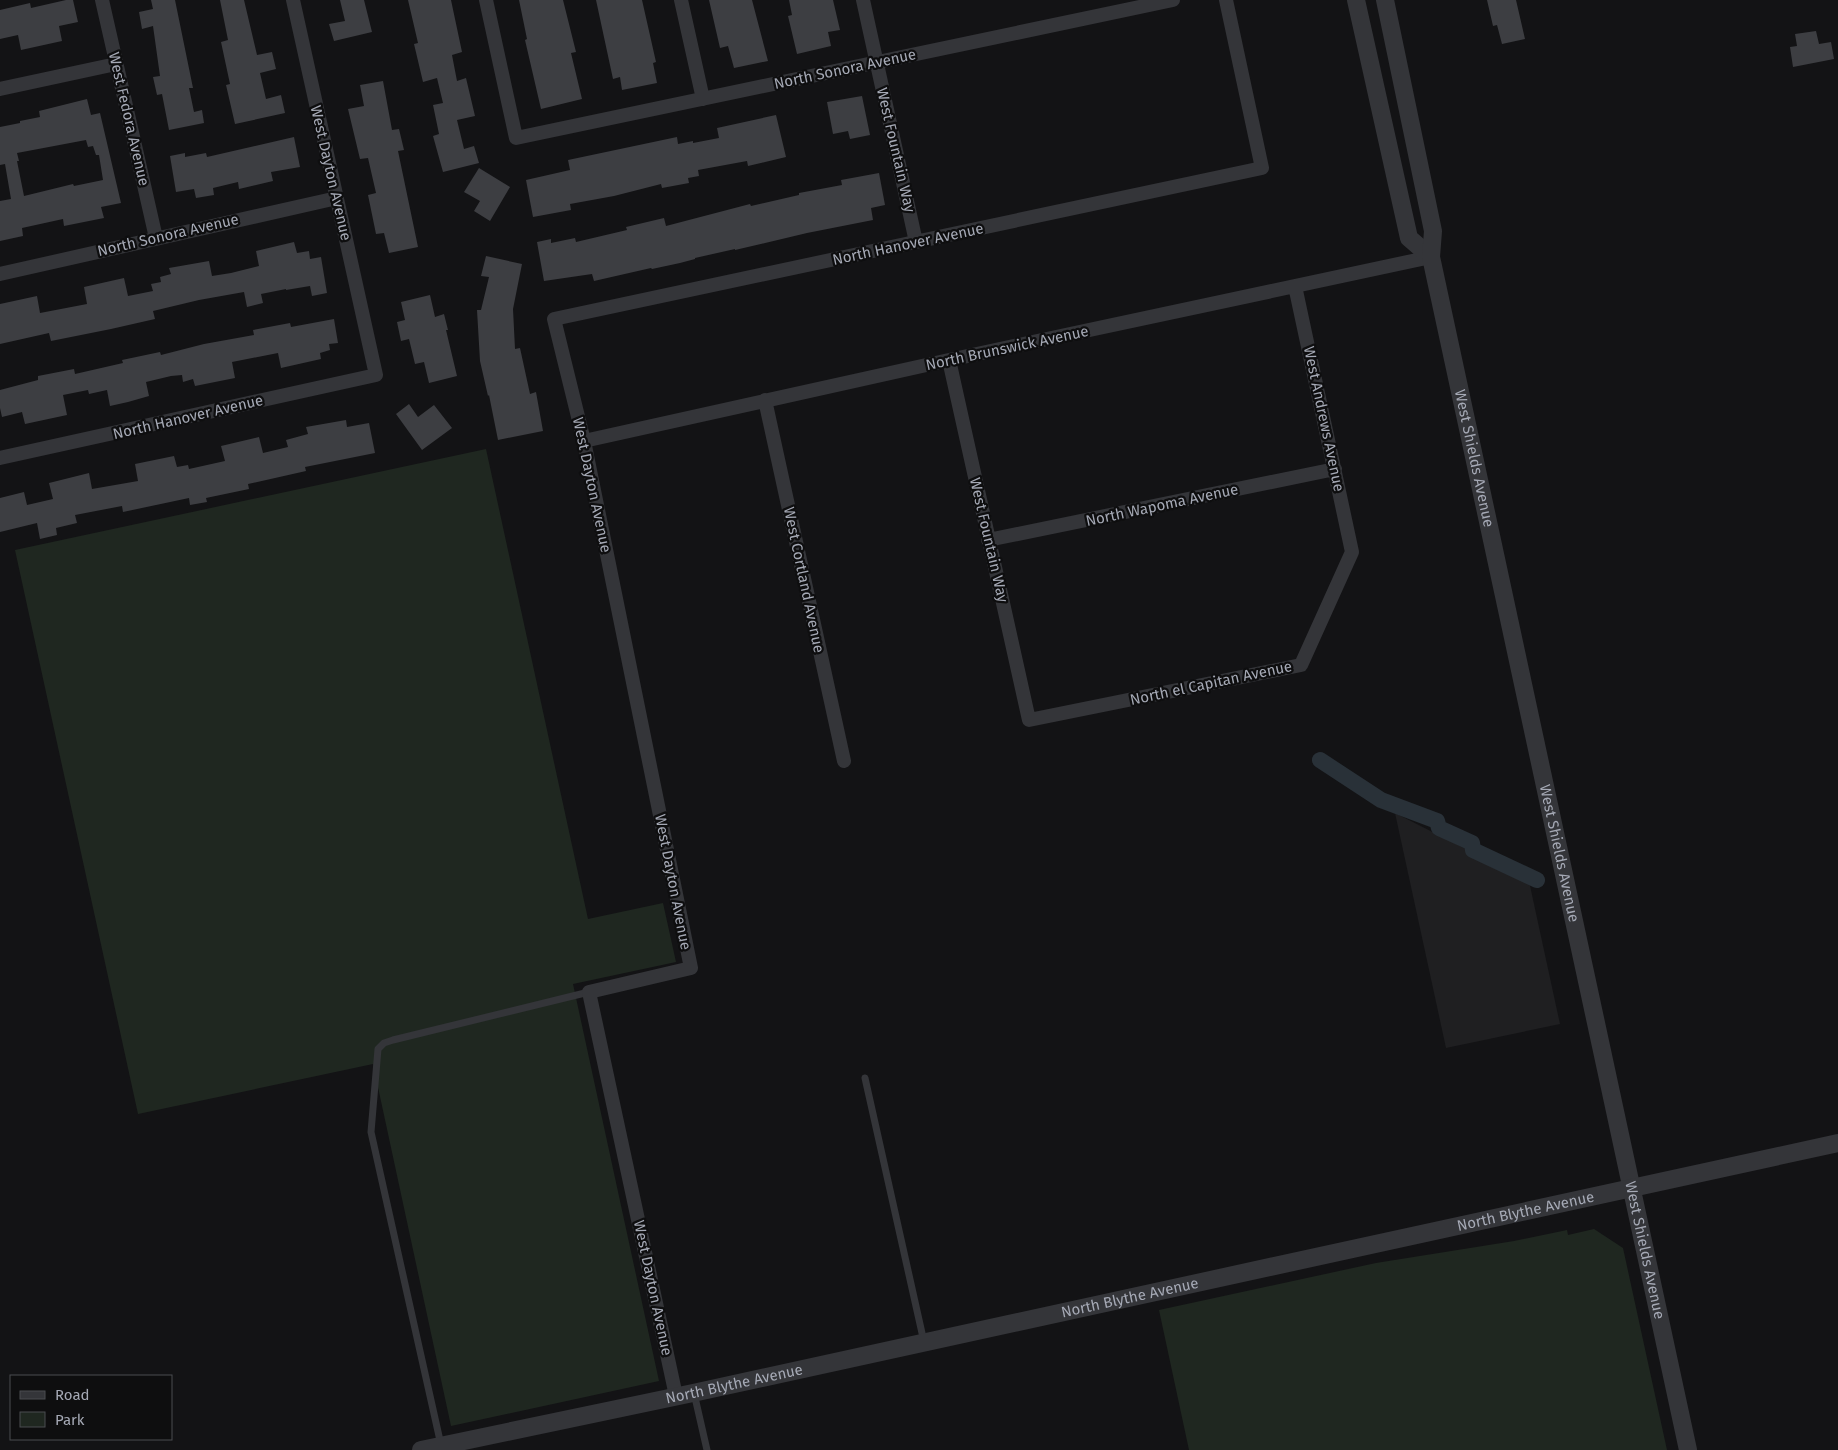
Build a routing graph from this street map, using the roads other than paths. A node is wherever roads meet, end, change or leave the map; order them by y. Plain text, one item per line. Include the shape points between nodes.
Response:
1 (102, 0) edge
2 (293, 0) edge
3 (486, 0) edge
4 (681, 0) edge
5 (863, 0) edge
6 (1173, 0) edge
7 (1226, 0) edge
8 (1356, 0) edge
9 (1385, 0) edge
10 (876, 62) junction
11 (116, 64) junction
12 (0, 89) edge
13 (703, 99) junction
14 (337, 198) junction
15 (156, 238) junction
16 (916, 242) junction
17 (1431, 257) junction
18 (0, 274) edge
19 (1295, 286) junction
20 (554, 319) joint
21 (949, 360) junction
22 (376, 375) joint
23 (765, 400) junction
24 (584, 441) junction
25 (0, 458) edge
26 (1335, 469) junction
27 (988, 540) junction
28 (1352, 552) joint
29 (1030, 720) joint
30 (844, 760) dead end
31 (590, 992) junction
32 (865, 1078) dead end
33 (1838, 1143) edge
34 (1632, 1189) junction
35 (924, 1342) junction
36 (693, 1393) junction
37 (676, 1396) junction
38 (442, 1446) junction
39 (421, 1450) edge
40 (707, 1450) edge
41 (1688, 1450) edge

1 - 11 street, West Fedora Avenue
2 - 14 street, West Dayton Avenue
3 - 13 street, North Sonora Avenue via 516,138
4 - 13 street
5 - 10 street, West Fountain Way
6 - 10 street, North Sonora Avenue
7 - 16 street, North Hanover Avenue via 1262,168
8 - 17 street via 1409,238
9 - 17 street, West Shields Avenue via 1434,231
10 - 13 street, North Sonora Avenue
10 - 16 street, West Fountain Way
11 - 12 street
11 - 15 street, West Fedora Avenue
14 - 15 street, North Sonora Avenue
14 - 22 street, West Dayton Avenue
15 - 18 street, North Sonora Avenue
16 - 20 street, North Hanover Avenue
17 - 19 street, North Brunswick Avenue
17 - 34 street, West Shields Avenue
19 - 21 street, North Brunswick Avenue
19 - 26 street, West Andrews Avenue
20 - 24 street, West Dayton Avenue
21 - 23 street, North Brunswick Avenue
21 - 27 street, West Fountain Way
22 - 25 street, North Hanover Avenue
23 - 24 street, North Brunswick Avenue
23 - 30 street, West Cortland Avenue
24 - 31 street, West Dayton Avenue via 691,968
26 - 27 street, North Wapoma Avenue
26 - 28 street, West Andrews Avenue
27 - 29 street, West Fountain Way
28 - 29 street, North el Capitan Avenue via 1301,664
31 - 37 street, West Dayton Avenue
31 - 38 lane via 393,1040 378,1049 370,1132
32 - 35 lane
33 - 34 street, North Blythe Avenue
34 - 35 street, North Blythe Avenue
34 - 41 street, West Shields Avenue
35 - 36 street, North Blythe Avenue
36 - 37 street, North Blythe Avenue
36 - 40 lane
37 - 38 street, North Blythe Avenue
38 - 39 street, North Blythe Avenue

